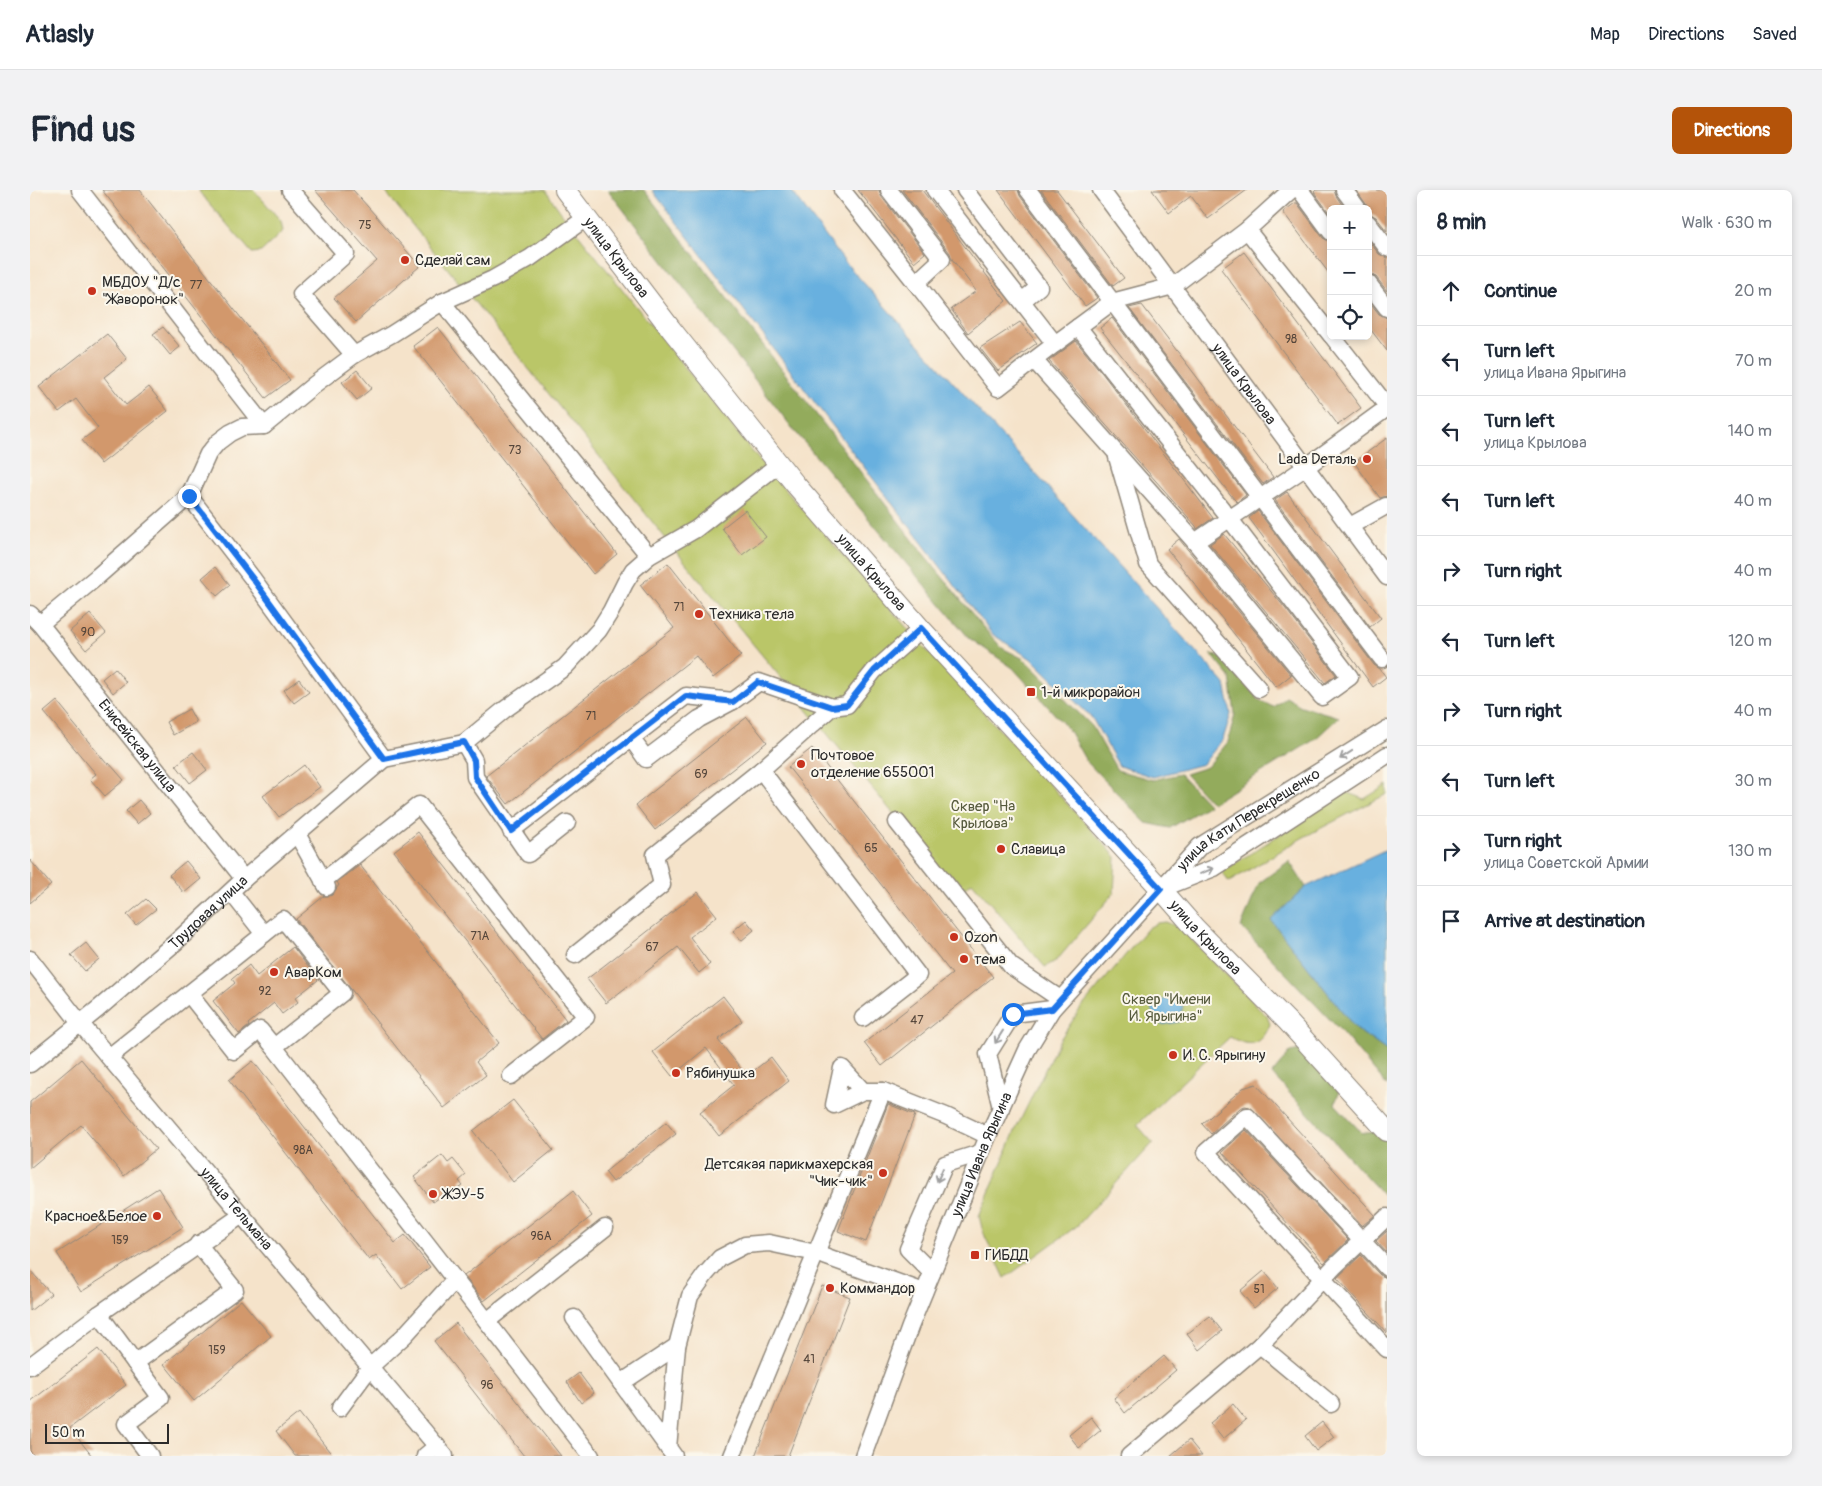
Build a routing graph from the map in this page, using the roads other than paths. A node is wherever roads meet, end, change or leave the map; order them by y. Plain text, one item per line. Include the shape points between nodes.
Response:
1 (80, 190) edge
2 (290, 190) edge
3 (565, 190) edge
4 (842, 190) edge
5 (889, 190) edge
6 (935, 190) edge
7 (965, 190) edge
8 (1028, 190) edge
9 (1101, 190) edge
10 (1291, 190) edge
11 (1300, 190) edge
12 (1344, 190) edge
13 (1355, 205) edge
14 (586, 218) junction
15 (1327, 227) edge
16 (1372, 228) edge
17 (1247, 230) junction
18 (1387, 248) edge
19 (916, 283) junction
20 (1173, 286) junction
21 (1372, 288) edge
22 (1022, 301) junction
23 (442, 302) junction
24 (1112, 302) junction
25 (1387, 308) edge
26 (1078, 327) junction
27 (1327, 331) edge
28 (1334, 340) edge
29 (1055, 344) junction
30 (354, 355) junction
31 (1034, 360) junction
32 (1387, 407) edge
33 (264, 426) junction
34 (1116, 452) junction
35 (779, 464) junction
36 (1306, 467) junction
37 (189, 496) junction
38 (1260, 497) junction
39 (1386, 506) dead end
40 (1229, 518) junction
41 (1350, 526) junction
42 (1195, 542) junction
43 (649, 556) junction
44 (1387, 578) edge
45 (35, 619) edge
46 (921, 628) junction
47 (1382, 659) dead end
48 (1259, 689) dead end
49 (733, 702) junction
50 (832, 707) junction
51 (1387, 729) edge
52 (631, 738) junction
53 (464, 742) junction
54 (1387, 754) edge
55 (384, 759) junction
56 (761, 770) junction
57 (897, 822) dead end
58 (567, 823) dead end
59 (511, 831) junction
60 (297, 834) junction
61 (244, 879) junction
62 (1161, 889) junction
63 (231, 892) junction
64 (264, 934) junction
65 (575, 955) dead end
66 (30, 959) edge
67 (189, 994) junction
68 (1056, 1004) junction
69 (862, 1018) dead end
70 (80, 1023) junction
71 (274, 1047) junction
72 (109, 1057) junction
73 (30, 1064) edge
74 (511, 1076) dead end
75 (863, 1091) dead end
76 (883, 1091) junction
77 (1001, 1108) junction
78 (1387, 1131) edge
79 (988, 1136) junction
80 (980, 1153) junction
81 (242, 1215) junction
82 (1387, 1217) edge
83 (605, 1228) dead end
84 (1362, 1240) junction
85 (198, 1244) junction
86 (816, 1253) junction
87 (1387, 1268) edge
88 (932, 1273) junction
89 (1322, 1279) junction
90 (455, 1280) junction
91 (924, 1292) junction
92 (99, 1314) junction
93 (574, 1318) dead end
94 (487, 1321) junction
95 (1260, 1345) junction
96 (678, 1346) junction
97 (1387, 1349) edge
98 (135, 1363) junction
99 (30, 1366) edge
100 (371, 1366) junction
101 (621, 1383) junction
102 (1331, 1404) dead end
103 (340, 1408) dead end
104 (671, 1452) edge
105 (436, 1453) edge
106 (150, 1456) edge
107 (590, 1456) edge
108 (732, 1456) edge
109 (863, 1456) edge
110 (1129, 1456) edge

1 - 33 street
2 - 30 street via 346,254 302,294
3 - 14 main road, улица Крылова
4 - 19 street
5 - 19 street via 942,260
6 - 22 street
7 - 22 street via 1039,287
8 - 24 street
9 - 20 street, улица Крылова
10 - 17 street
11 - 15 street
12 - 13 street
14 - 23 street via 530,258
14 - 35 main road, улица Крылова
16 - 18 street
17 - 20 street
17 - 27 street
19 - 31 street via 998,388
20 - 24 street
20 - 36 street, улица Крылова
21 - 25 street
22 - 29 street
23 - 30 street
23 - 43 street
24 - 26 street
24 - 38 street
26 - 29 street
26 - 40 street
28 - 32 street
29 - 31 street
30 - 33 street
31 - 34 street
32 - 36 street
33 - 37 street via 242,427 218,442 208,454
34 - 42 street
34 - 48 street via 1148,564
35 - 43 street via 696,529
35 - 46 main road, улица Крылова
36 - 38 street
36 - 41 street, улица Крылова
37 - 45 street via 98,576
37 - 55 street
38 - 40 street
38 - 47 street
39 - 41 street
40 - 42 street
40 - 42 street via 1350,677 1322,698
41 - 44 street, улица Крылова
43 - 53 street via 633,570 599,630 565,667
45 - 61 street, Енисейская улица
46 - 50 street via 874,671 847,705
46 - 62 main road, улица Крылова
49 - 50 street via 758,682
49 - 52 street via 686,696
49 - 52 street via 699,719 646,759
50 - 56 street
51 -> 62 street, улица Кати Перекрещенко via 1200,846
52 - 59 street
53 - 55 street
53 - 59 street via 474,760 475,777
62 -> 54 street, улица Кати Перекрещенко via 1214,868
55 - 60 street, Трудовая улица
56 - 65 street via 655,855 662,885
56 - 69 street via 918,974
57 - 68 street via 1011,966
58 - 59 street via 528,854
60 - 61 street, Трудовая улица
60 - 74 street via 325,884 419,805 586,1017
61 - 63 street, Трудовая улица
62 - 68 street, улица Ивана Ярыгина
62 - 78 main road, улица Крылова
63 - 64 street
63 - 70 street, Трудовая улица
64 - 67 street
64 - 71 street via 284,919 342,993
66 - 70 street, улица Тельмана
67 - 71 street via 234,1051 260,1030
67 - 72 street
68 - 77 street, улица Ивана Ярыгина via 1027,1050
68 -> 77 street via 1013,1014 988,1054
70 - 72 street, улица Тельмана
70 - 73 street, Трудовая улица
71 - 90 street
72 - 81 street, улица Тельмана
75 - 76 street
76 - 79 street
76 - 86 street
77 - 79 street, улица Ивана Ярыгина
79 - 80 street, улица Ивана Ярыгина
80 - 88 street, улица Ивана Ярыгина
80 -> 88 street via 945,1164 908,1248
81 - 85 street
81 - 100 street, улица Тельмана
82 - 84 street
83 - 94 street
84 - 87 street
84 - 89 street
84 - 89 street via 1247,1116 1206,1152
85 - 92 street
85 - 98 street via 234,1290
86 - 91 street
86 - 96 street via 769,1243 745,1245 720,1258 690,1296
86 - 108 street
88 - 91 street, улица Ивана Ярыгина
89 - 95 street
89 - 97 street
90 - 94 street
90 - 100 street via 404,1336
91 - 109 street, улица Ивана Ярыгина
92 - 98 street
92 - 99 street
93 - 101 street
94 - 107 street
95 - 102 street
95 - 110 street
96 - 101 street
96 - 104 street
98 - 106 street via 161,1398 126,1424
100 - 103 street
100 - 105 street, улица Тельмана
101 - 104 street

